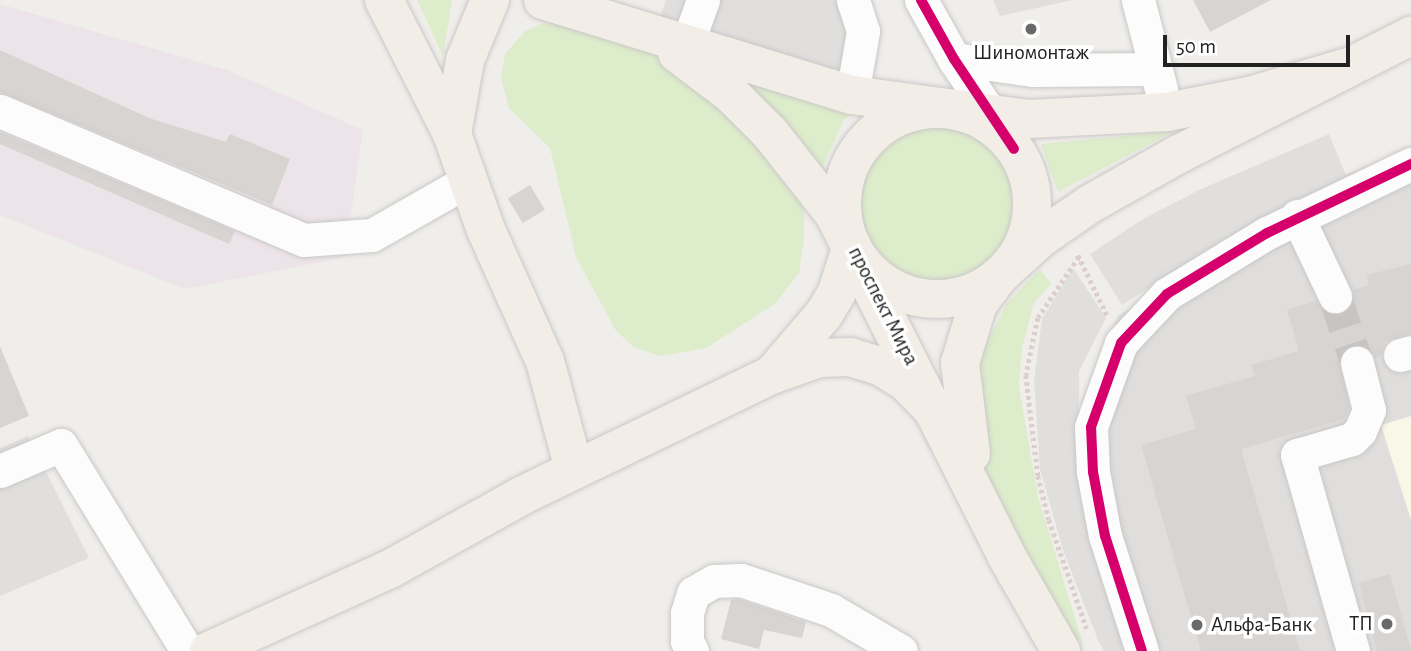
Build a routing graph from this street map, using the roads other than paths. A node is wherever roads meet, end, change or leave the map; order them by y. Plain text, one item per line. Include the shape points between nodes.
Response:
1 (384, 0) edge
2 (490, 0) edge
3 (703, 0) edge
4 (853, 0) edge
5 (921, 0) edge
6 (1138, 0) edge
7 (549, 1) edge
8 (624, 29) junction
9 (1411, 36) edge
10 (686, 47) junction
11 (954, 59) junction
12 (1344, 68) junction
13 (1156, 69) junction
14 (852, 95) junction
15 (945, 109) junction
16 (0, 111) edge
17 (1167, 113) junction
18 (991, 115) junction
19 (452, 134) junction
20 (1022, 134) junction
21 (1411, 164) edge
22 (467, 181) junction
23 (1297, 216) junction
24 (852, 245) junction
25 (999, 276) junction
26 (1335, 296) tunnel mouth
27 (1357, 363) tunnel mouth
28 (771, 375) junction
29 (936, 413) junction
30 (575, 469) junction
31 (0, 471) edge
32 (1006, 555) junction
33 (1076, 646) edge
34 (187, 651) edge
35 (209, 651) edge
36 (692, 651) edge
37 (901, 651) edge
38 (1142, 651) edge
39 (1353, 651) edge

1 - 19 main road
2 - 19 main road via 465,60
3 - 10 street
4 - 14 street via 863,31
5 - 11 street
6 - 13 street
7 - 8 main road
8 - 10 main road
8 - 24 main road, проспект Мира via 682,55 731,94 805,174
9 - 12 main road
10 - 14 main road
11 - 13 street via 1032,70
11 - 18 street
12 - 17 main road via 1249,96
12 - 25 main road via 1177,155 1058,225
13 - 17 street
14 - 15 main road
15 - 18 main road
15 - 20 main road
15 - 24 main road via 915,112 886,123 859,150 843,187 842,208
16 - 22 street via 304,240 372,235
17 - 20 main road
18 - 20 main road
19 - 22 main road
20 - 25 main road via 1031,213 1016,257
21 - 23 street
22 - 30 main road via 545,361
23 - 26 street
23 - 38 street via 1167,294 1121,343 1091,426 1093,472 1105,536
24 - 25 main road via 870,272 888,285 923,298 961,296
24 - 28 main road via 837,292 824,314
24 - 29 main road, проспект Мира
25 - 32 main road via 978,304 967,332 961,394 975,472
27 - 39 street via 1369,411 1360,431 1352,439 1297,456
28 - 29 main road via 819,358 850,357 880,366 907,383
28 - 30 main road
29 - 32 main road, проспект Мира
30 - 35 main road via 390,569
31 - 34 street via 61,445
32 - 33 main road, проспект Мира
36 - 37 street via 687,627 693,593 714,581 741,580 831,610

